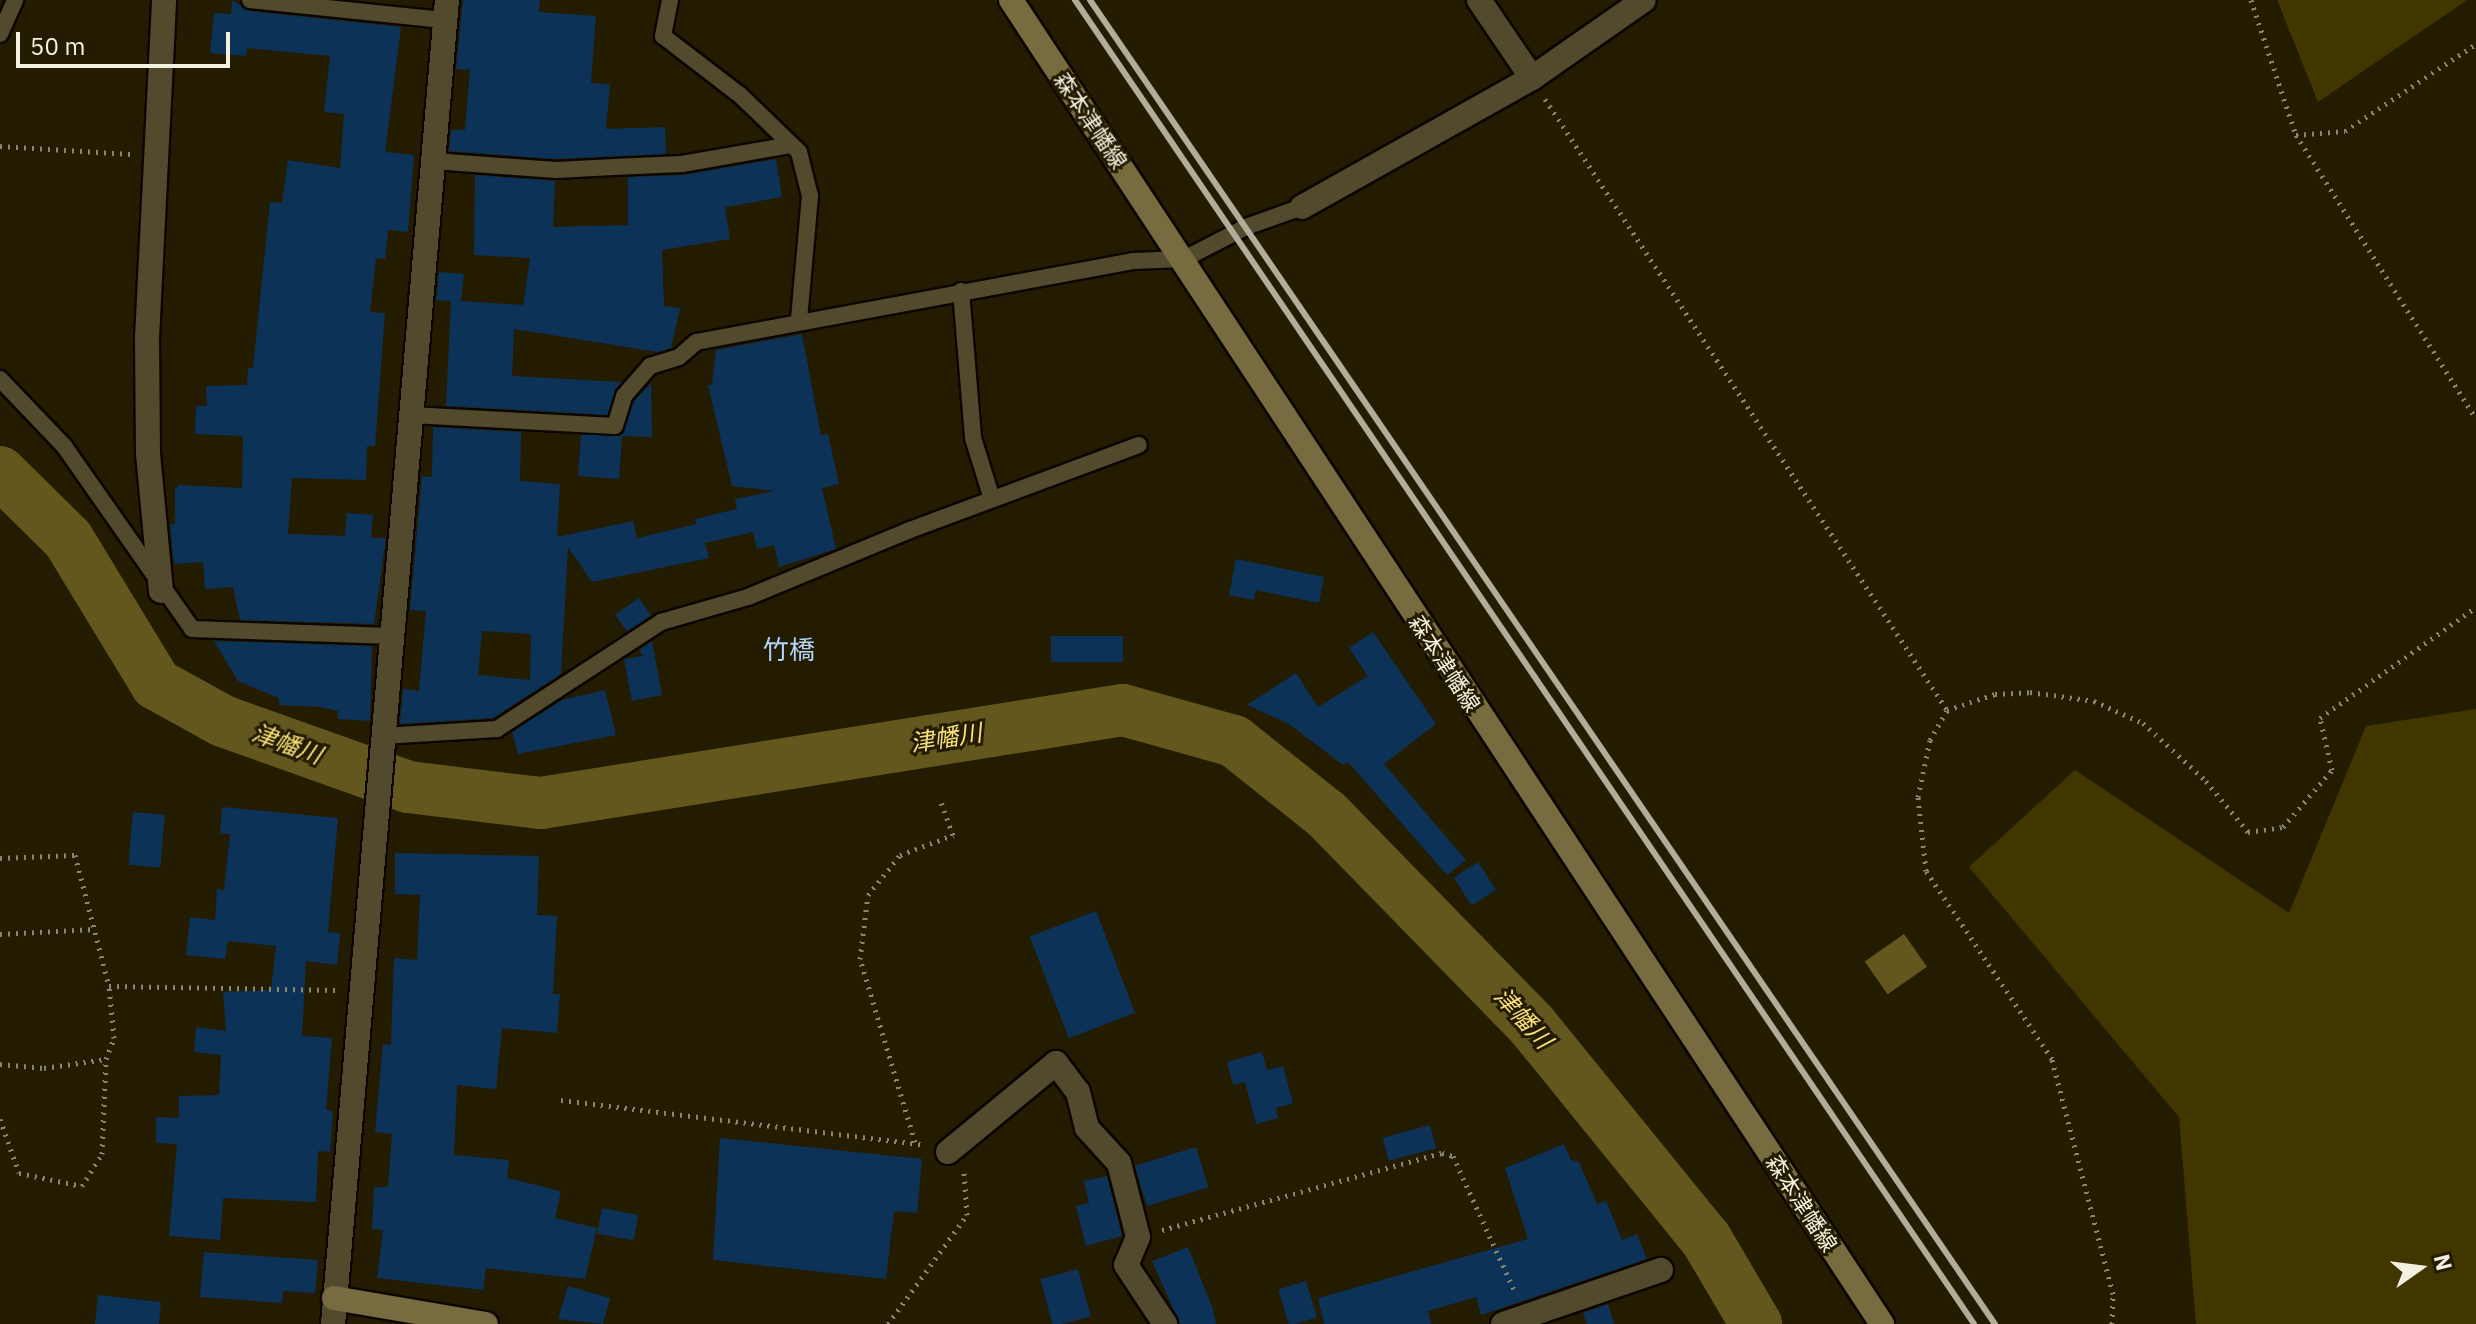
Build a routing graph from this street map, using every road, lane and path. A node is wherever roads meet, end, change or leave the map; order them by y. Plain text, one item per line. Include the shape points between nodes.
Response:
1 (15, 0) edge
2 (164, 0) edge
3 (250, 0) edge
4 (670, 0) edge
5 (1011, 0) edge
6 (1479, 0) edge
7 (1644, 0) edge
8 (2251, 0) edge
9 (446, 10) edge
10 (0, 34) edge
11 (2476, 44) edge
12 (1532, 78) junction
13 (2296, 135) junction
14 (791, 145) junction
15 (0, 146) edge
16 (156, 155) junction
17 (433, 161) junction
18 (1302, 207) joint
19 (1184, 259) junction
20 (961, 291) junction
21 (799, 320) junction
22 (0, 379) edge
23 (411, 415) junction
24 (2476, 419) edge
25 (1139, 445) dead end
26 (992, 499) junction
27 (161, 591) junction
28 (2476, 607) edge
29 (391, 636) junction
30 (1947, 710) junction
31 (382, 736) junction
32 (940, 800) dead end
33 (0, 858) edge
34 (95, 929) junction
35 (0, 934) edge
36 (109, 986) junction
37 (361, 991) junction
38 (106, 1059) junction
39 (0, 1064) edge
40 (561, 1100) dead end
41 (0, 1119) edge
42 (915, 1142) junction
43 (948, 1152) junction
44 (1138, 1237) junction
45 (1661, 1270) dead end
46 (334, 1298) junction
47 (1526, 1316) junction
48 (333, 1324) edge
49 (486, 1324) edge
50 (888, 1324) edge
51 (1165, 1324) edge
52 (1503, 1324) edge
53 (1882, 1324) edge
54 (2112, 1324) edge

1 - 10 lane
2 - 16 street
3 - 9 lane
4 - 14 lane via 663,36 740,95
5 - 19 main road, 森本津幡線
6 - 12 street
7 - 12 street
8 - 13 path
9 - 17 street
11 - 13 path via 2345,131
12 - 18 street
12 - 30 path
13 - 24 path
14 - 17 lane via 669,165 556,170
14 - 21 lane via 799,152 810,196
15 - 16 path
16 - 27 street via 147,338 148,453
17 - 23 street
18 - 19 lane via 1246,227
19 - 20 lane via 1133,261
19 - 53 main road, 森本津幡線
20 - 21 lane
20 - 26 lane via 973,438
21 - 23 lane via 696,342 679,357 650,366 624,396 615,426
22 - 27 lane via 64,446
23 - 29 street
25 - 26 lane
26 - 31 lane via 748,597 661,622 497,729
27 - 29 lane via 192,629
28 - 30 path via 2320,718 2332,770 2283,827 2248,832 2206,781 2143,723 2094,701 2030,692 1995,694
29 - 31 street
30 - 54 path via 1930,740 1918,797 1926,871 2052,1059 2113,1294
31 - 37 street
32 - 42 path via 953,835 900,855 868,895 860,959
33 - 34 path via 75,855
34 - 35 path
34 - 36 path
36 - 37 path
36 - 38 path via 114,1038
37 - 46 street
38 - 39 path via 44,1068
38 - 41 path via 102,1154 82,1186 19,1173
40 - 42 path
42 - 43 path
43 - 44 street via 1056,1063 1078,1092 1087,1128 1119,1163
43 - 50 path via 967,1175 967,1215
44 - 47 path via 1442,1153 1453,1156
44 - 51 street via 1126,1265
45 - 47 street
46 - 48 street
46 - 49 main road
47 - 52 street

